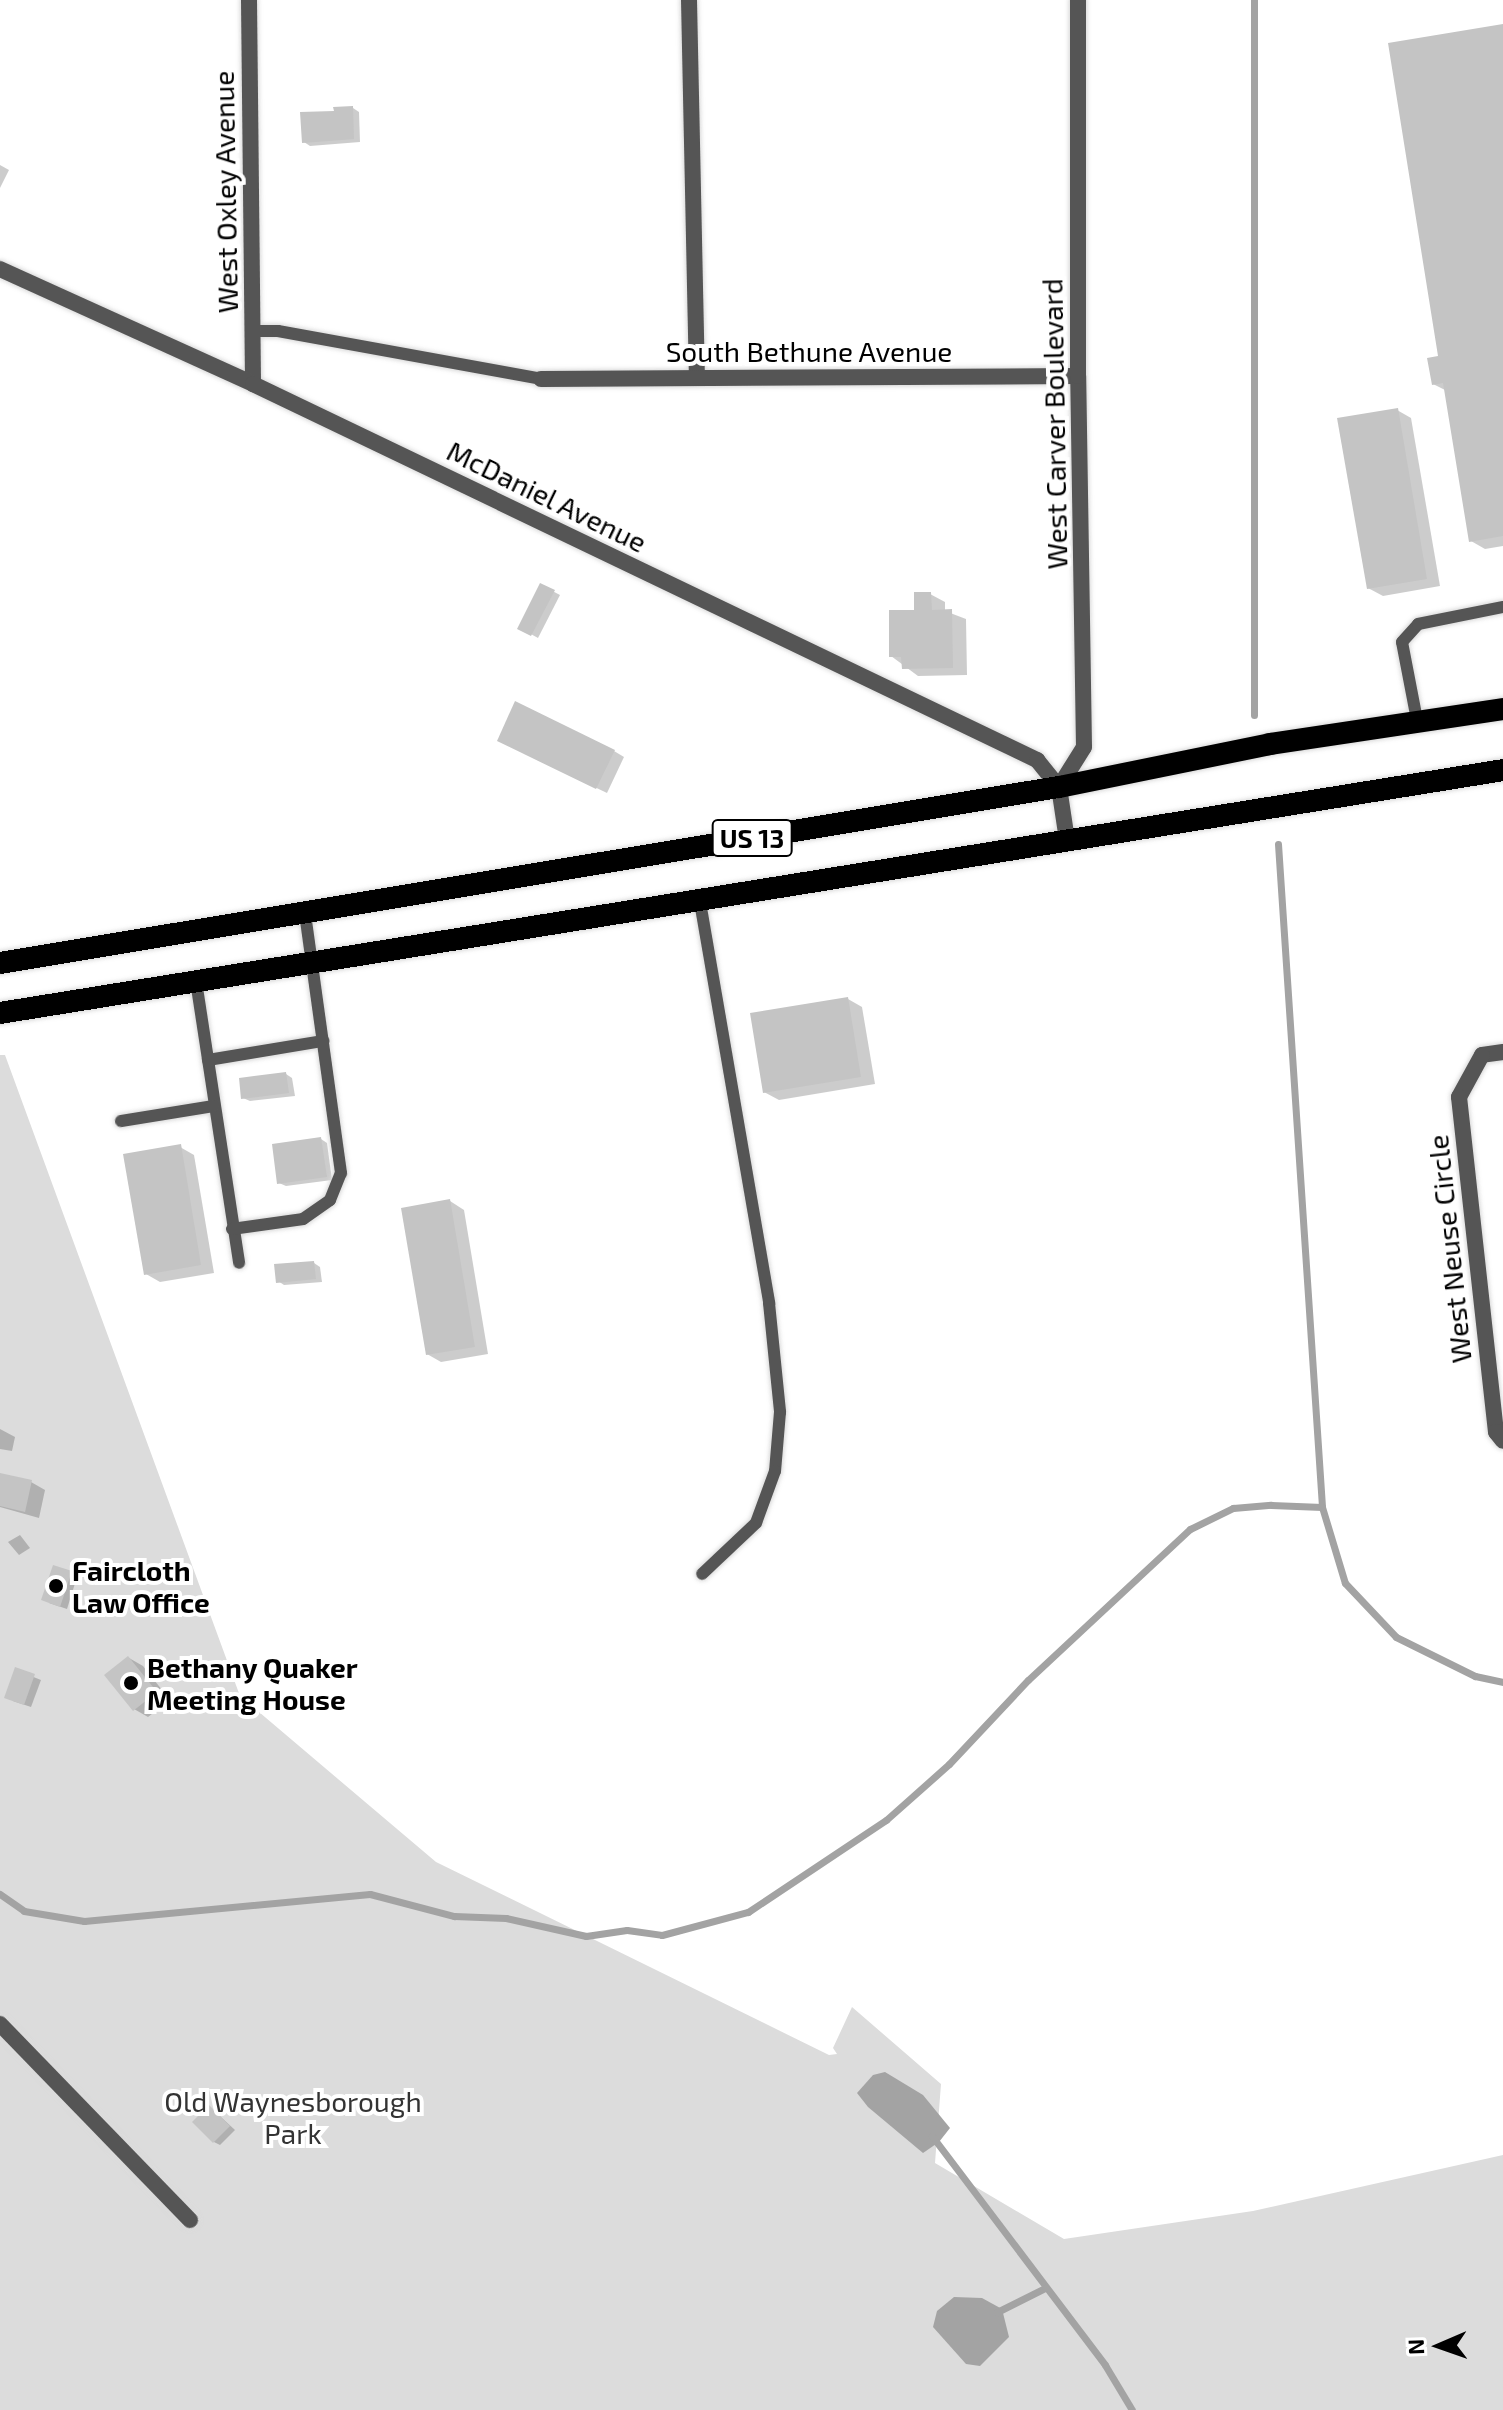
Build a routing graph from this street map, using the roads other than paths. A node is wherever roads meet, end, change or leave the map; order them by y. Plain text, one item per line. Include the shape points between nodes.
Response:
1 (249, 0) edge
2 (689, 0) edge
3 (1078, 0) edge
4 (0, 269) edge
5 (253, 331) junction
6 (1078, 376) junction
7 (697, 378) junction
8 (541, 379) joint
9 (253, 384) junction
10 (1503, 607) edge
11 (1503, 709) edge
12 (1417, 720) junction
13 (1503, 770) edge
14 (1059, 787) junction
15 (1067, 840) junction
16 (700, 902) junction
17 (305, 913) junction
18 (0, 963) edge
19 (313, 965) junction
20 (196, 981) junction
21 (0, 1013) edge
22 (323, 1041) junction
23 (1503, 1052) edge
24 (208, 1060) junction
25 (214, 1106) junction
26 (121, 1121) dead end
27 (232, 1229) junction
28 (239, 1263) dead end
29 (1503, 1441) edge
30 (702, 1574) dead end
31 (0, 2024) edge
32 (190, 2220) dead end

1 - 5 street, West Oxley Avenue
2 - 7 street
3 - 6 street, West Carver Boulevard
4 - 9 street, McDaniel Avenue
5 - 8 lane via 278,331
5 - 9 street, West Oxley Avenue
6 - 7 street, South Bethune Avenue
6 - 14 street, West Carver Boulevard via 1084,747
7 - 8 street, South Bethune Avenue
9 - 14 street, McDaniel Avenue via 1037,760
10 - 12 lane via 1418,624 1402,642
11 - 12 highway, US 13
12 - 14 highway, US 13
13 - 15 highway, US 13
14 - 15 street
14 - 17 highway, US 13
15 - 16 highway, US 13
16 - 19 highway, US 13
16 - 30 lane via 769,1303 780,1412 775,1471 756,1523
17 - 18 highway, US 13
17 - 19 lane
19 - 20 highway, US 13
19 - 22 lane
20 - 21 highway, US 13
20 - 24 lane
22 - 24 lane
22 - 27 lane via 341,1173 330,1200 303,1219
23 - 29 street, West Neuse Circle via 1482,1055 1459,1097 1496,1432
24 - 25 lane
25 - 26 lane
25 - 27 lane
27 - 28 lane
31 - 32 street

